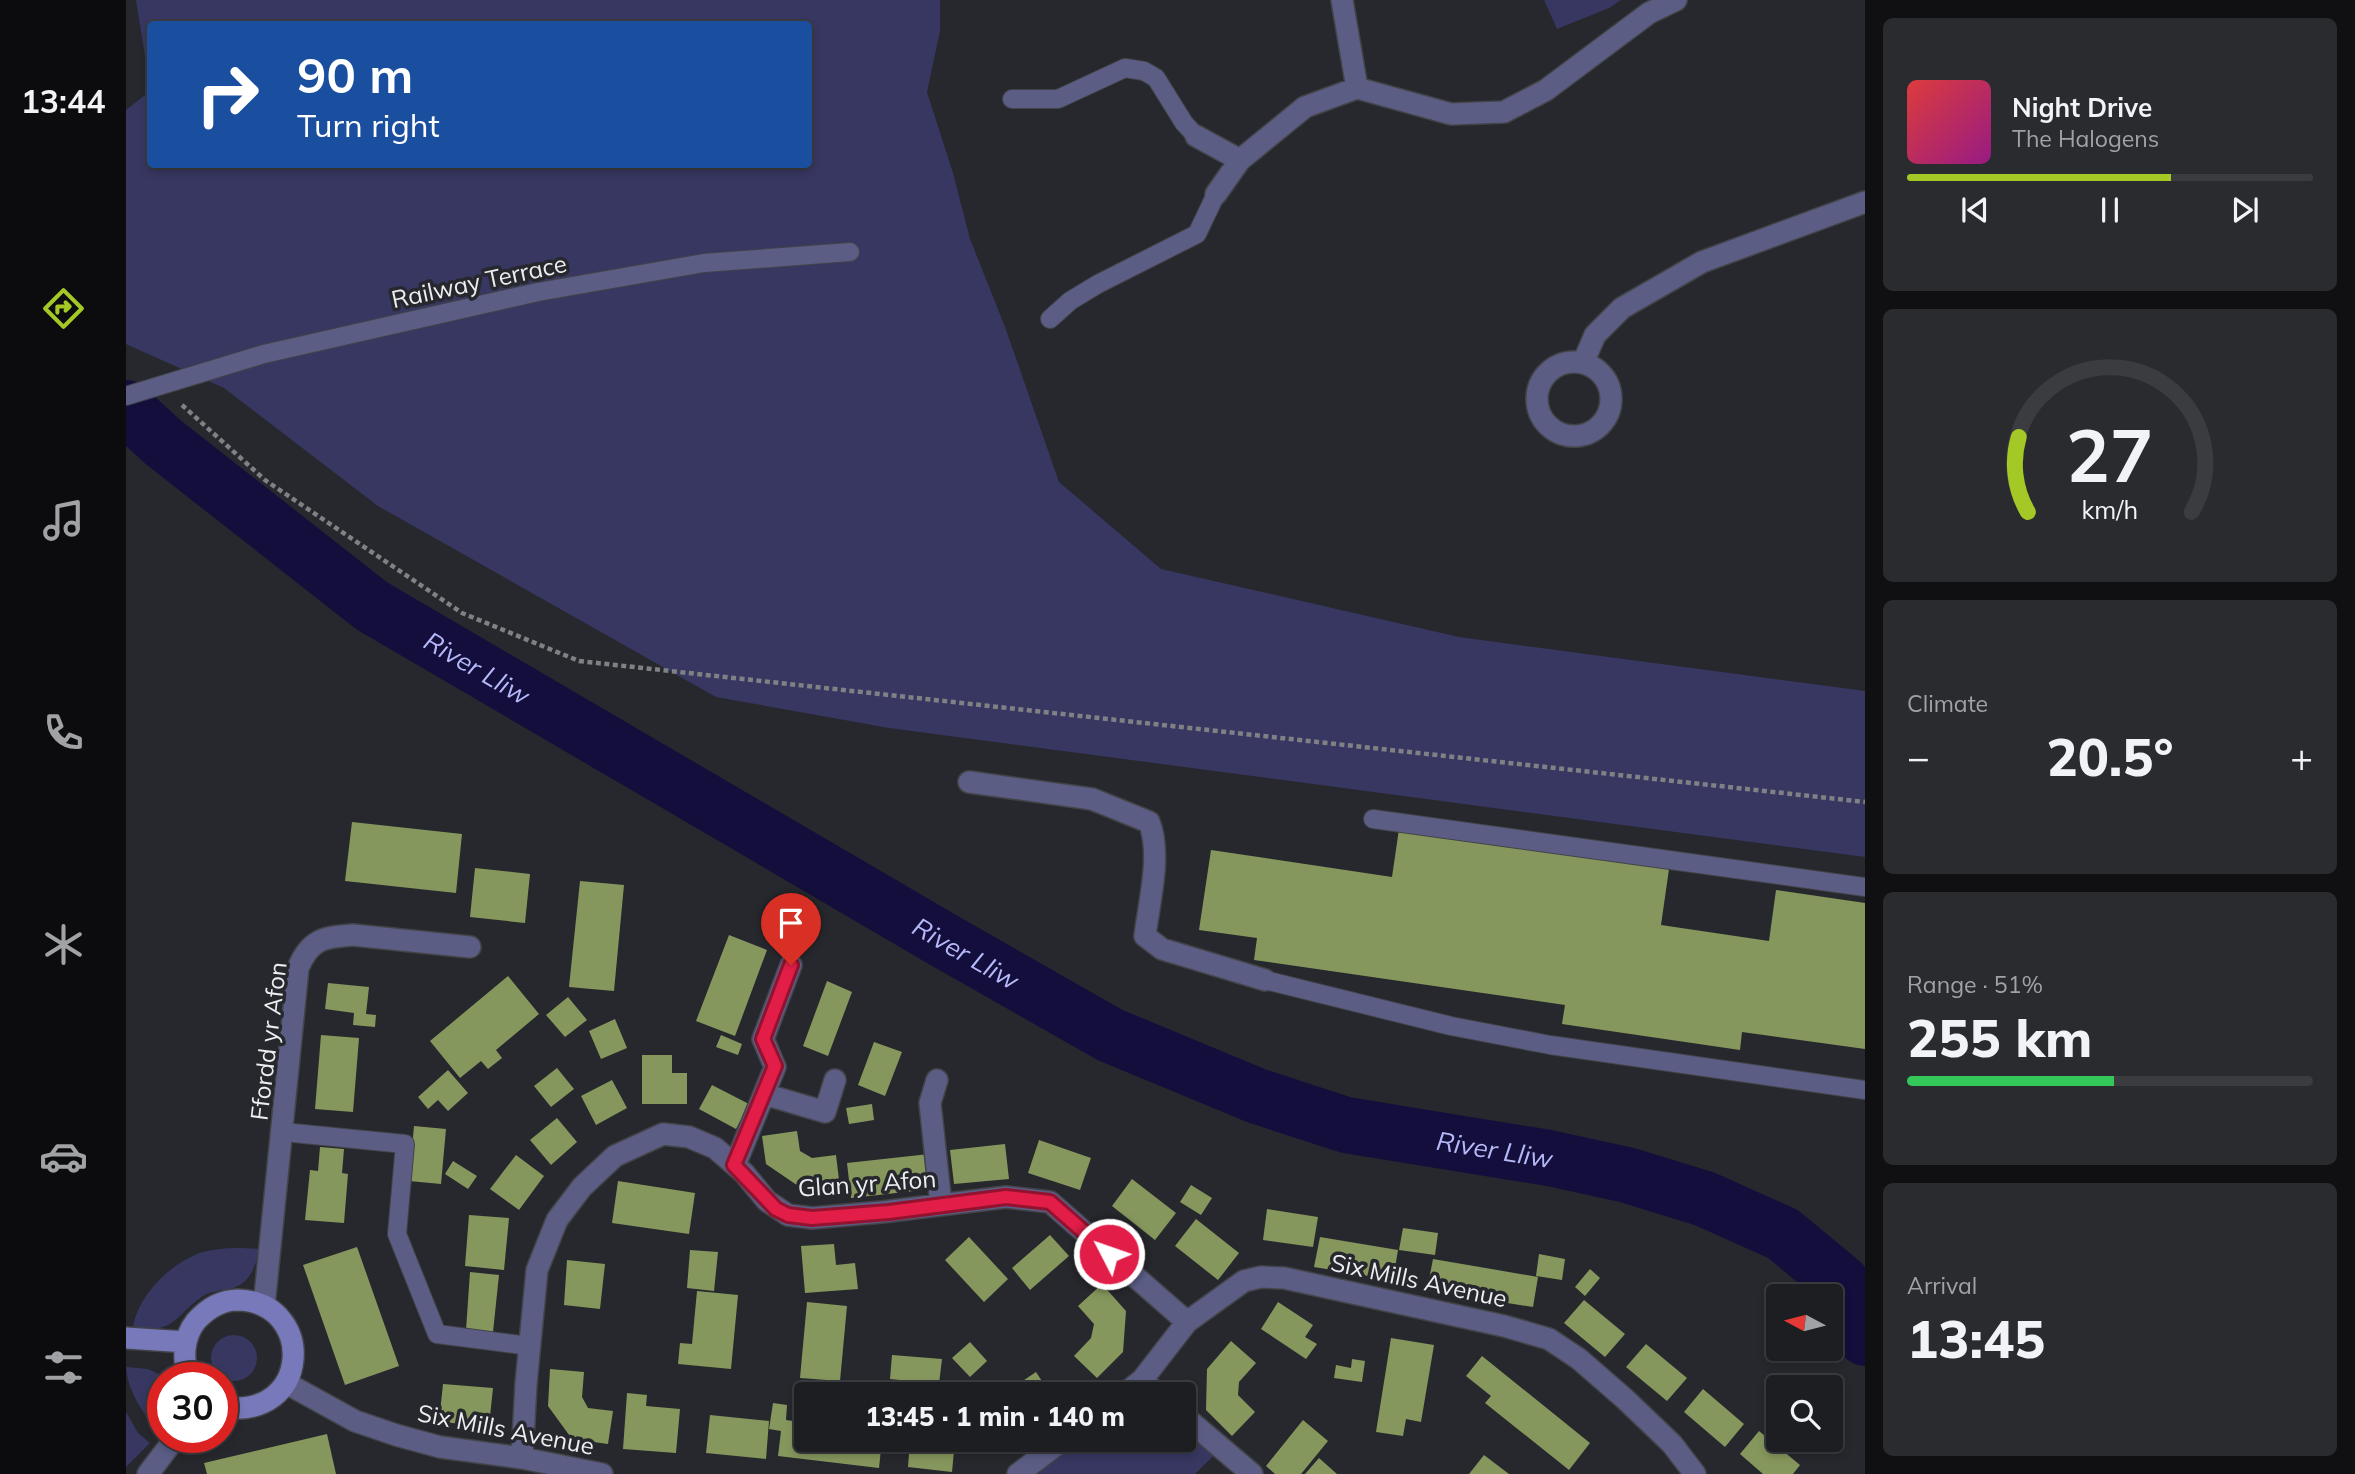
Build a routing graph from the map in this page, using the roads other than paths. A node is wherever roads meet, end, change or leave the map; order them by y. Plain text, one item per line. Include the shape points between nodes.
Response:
1 (1342, 0) edge
2 (1676, 0) edge
3 (1357, 88) junction
4 (1012, 99) dead end
5 (1196, 135) joint
6 (1240, 160) junction
7 (1216, 194) joint
8 (1865, 202) edge
9 (850, 252) dead end
10 (1050, 319) dead end
11 (1583, 363) dead end
12 (126, 396) edge
13 (969, 782) dead end
14 (1373, 819) dead end
15 (1865, 887) edge
16 (470, 947) dead end
17 (791, 965) dead end
18 (1265, 980) joint
19 (835, 1080) dead end
20 (937, 1080) dead end
21 (1865, 1090) edge
22 (764, 1094) junction
23 (283, 1132) junction
24 (734, 1165) junction
25 (941, 1205) junction
26 (264, 1306) junction
27 (1187, 1322) junction
28 (126, 1338) edge
29 (186, 1342) junction
30 (529, 1346) junction
31 (186, 1362) edge
32 (1142, 1380) junction
33 (1139, 1382) edge
34 (1144, 1382) edge
35 (286, 1383) junction
36 (238, 1409) edge
37 (1196, 1426) edge
38 (1047, 1452) edge
39 (164, 1453) edge
40 (522, 1458) junction
41 (148, 1474) edge
42 (602, 1474) edge
43 (1018, 1474) edge
44 (1252, 1474) edge
45 (1695, 1474) edge

1 - 3 street
2 - 3 street via 1649,13 1546,90 1504,112 1451,114
3 - 6 street via 1305,107
4 - 5 lane via 1058,99 1125,68 1144,71 1156,78
5 - 6 street
6 - 7 street
7 - 10 lane via 1197,234 1098,284
8 - 11 street via 1702,262 1622,308 1595,335
9 - 12 lane, Railway Terrace via 704,262 538,292 264,354
13 - 18 street via 1092,799 1149,822 1154,861 1145,936 1162,949
14 - 15 lane
16 - 23 street, Ffordd yr Afon via 353,935 316,941 298,968
17 - 22 street via 763,1039 775,1066
18 - 21 lane via 1550,1045
19 - 22 street via 825,1112
20 - 25 street via 930,1103
22 - 24 street
23 - 26 street, Ffordd yr Afon
23 - 30 lane via 405,1144 397,1234 437,1334
24 - 25 street, Glan yr Afon via 767,1201 788,1215 812,1218
24 - 30 street, Glan yr Afon via 706,1144 663,1134 615,1156 582,1187 557,1220 537,1270
25 - 27 street, Glan yr Afon via 1006,1197 1050,1202
26 - 29 street via 248,1300 216,1305 192,1326
26 - 35 street via 289,1331 293,1367
27 - 32 street, Six Mills Avenue
27 - 45 street, Six Mills Avenue via 1244,1281 1273,1277 1528,1332 1549,1339 1579,1359 1672,1444
28 - 29 street
29 - 31 street
30 - 40 street, Glan yr Afon
32 - 33 street, Six Mills Avenue
32 - 34 street
35 - 36 street via 274,1397
35 - 40 street, Six Mills Avenue via 355,1421 396,1435 440,1447
37 - 44 street
38 - 43 street
39 - 41 street
40 - 42 street, Six Mills Avenue

